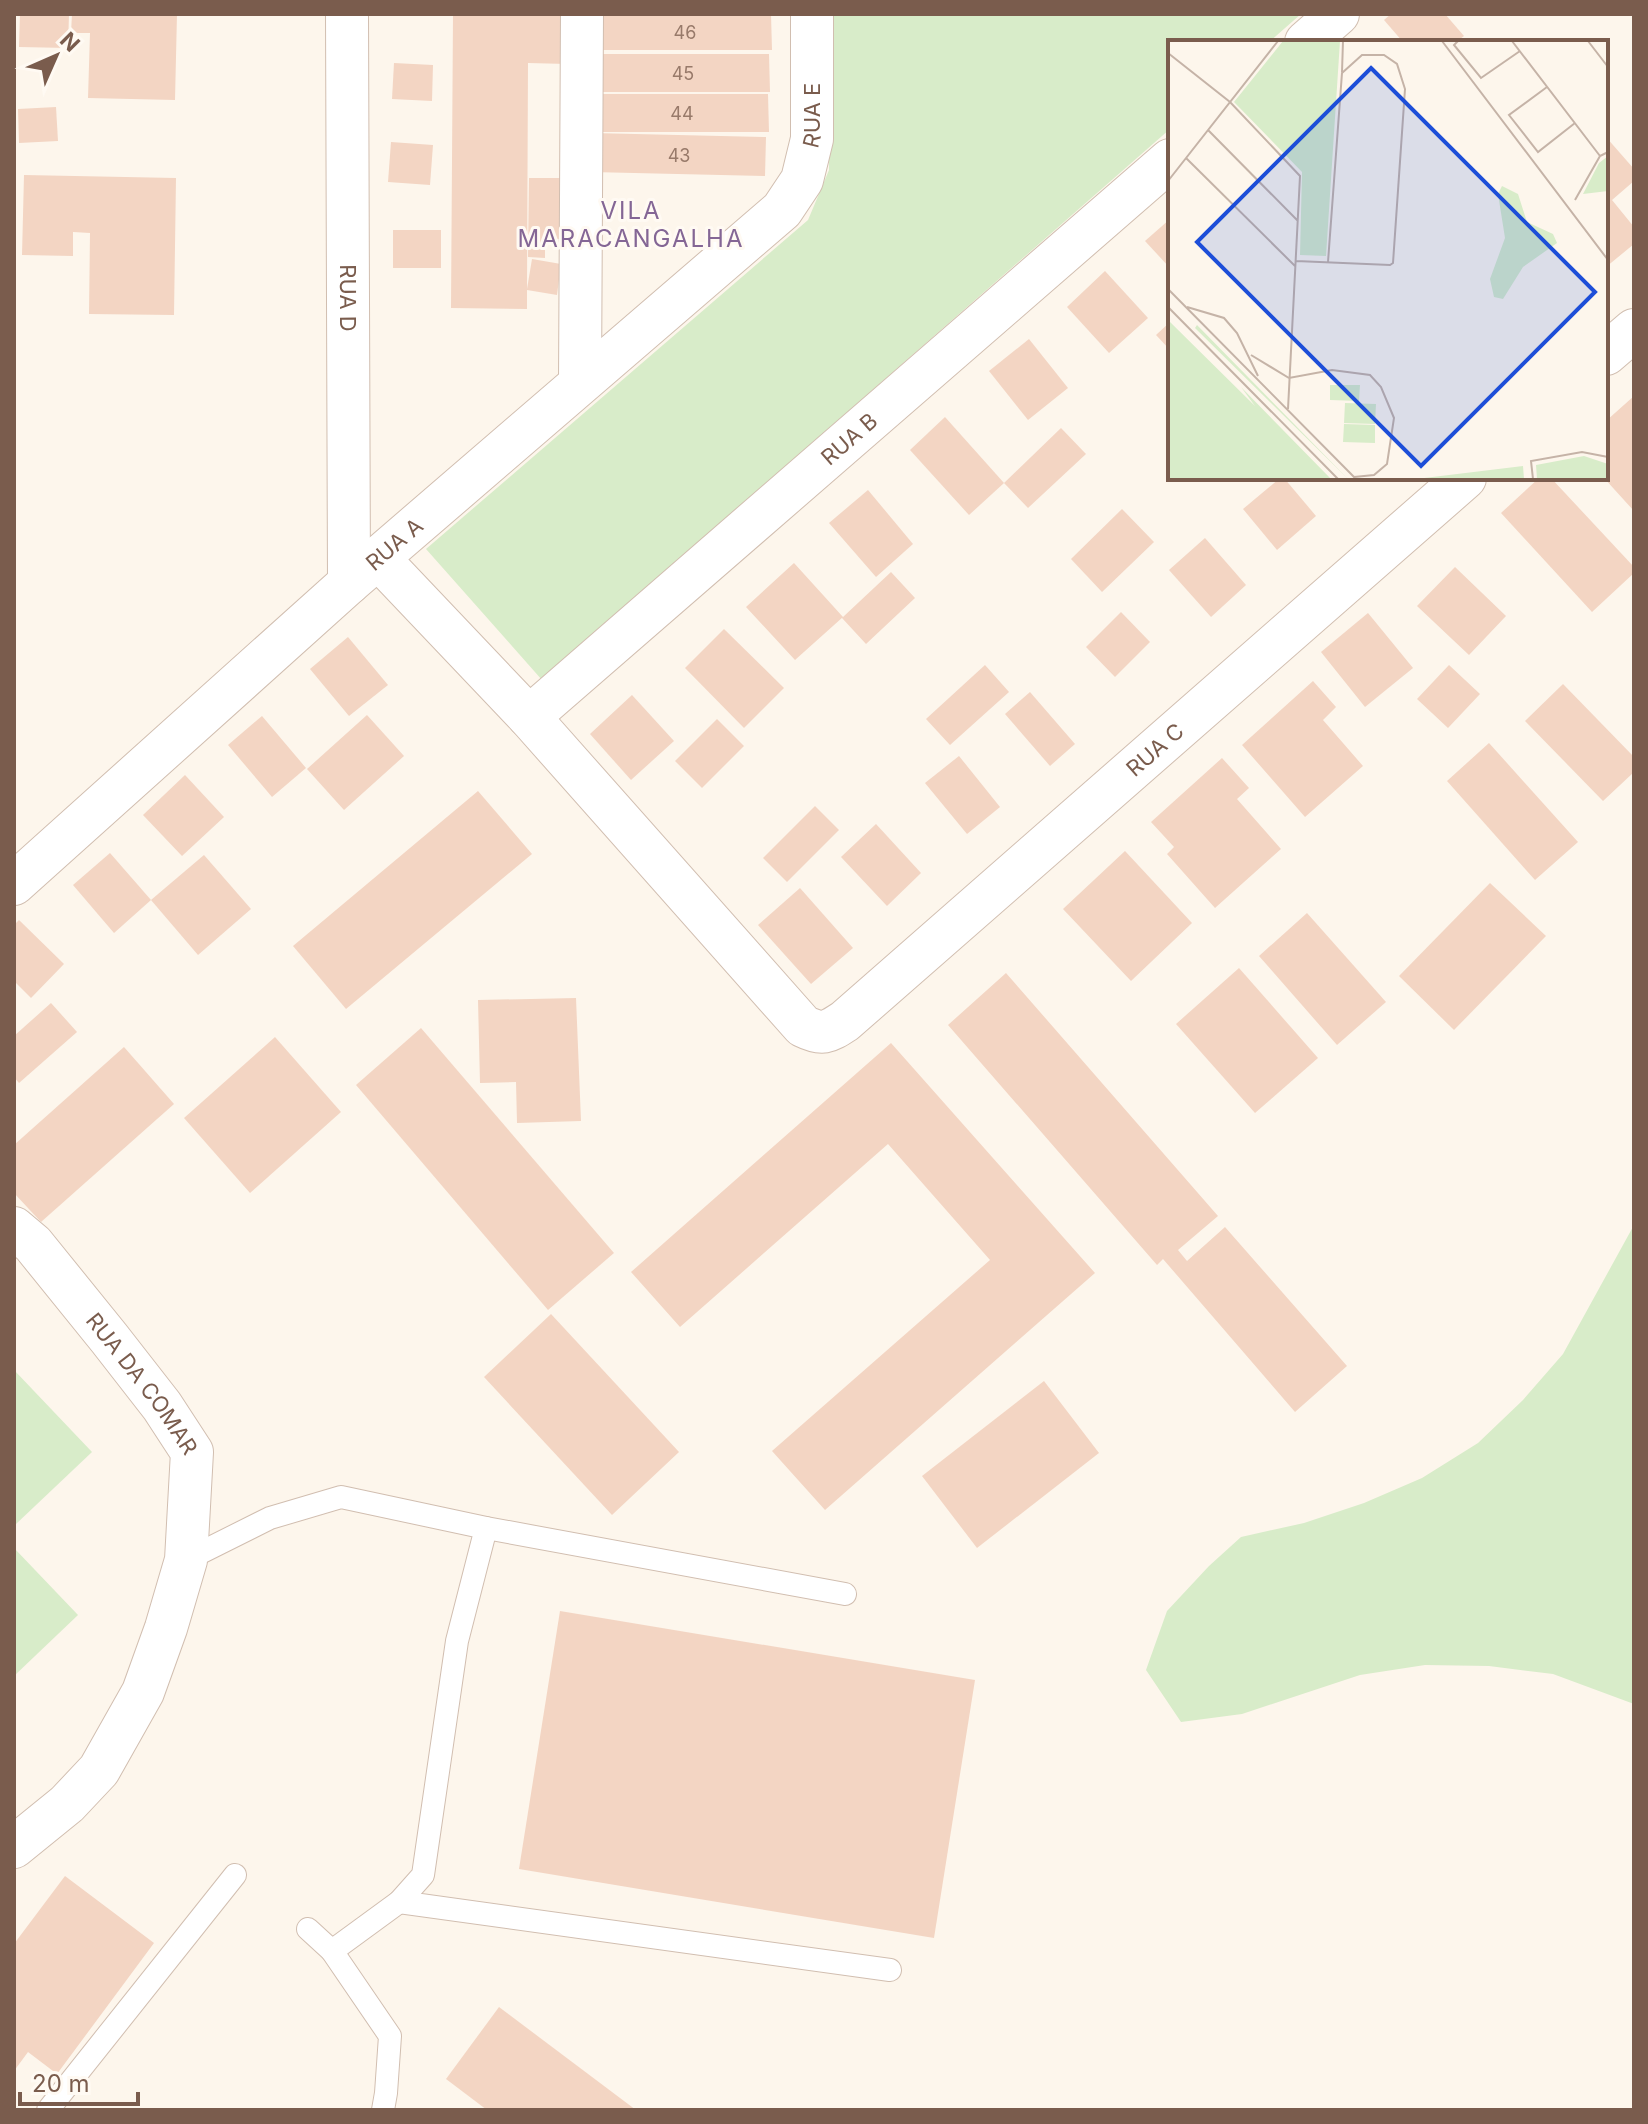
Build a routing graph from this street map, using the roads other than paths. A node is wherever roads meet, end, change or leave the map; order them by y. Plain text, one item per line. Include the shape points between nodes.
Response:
1 (347, 14) edge
2 (582, 14) edge
3 (812, 14) edge
4 (1338, 14) edge
5 (1308, 40) edge
6 (1168, 162) edge
7 (782, 210) joint
8 (1634, 330) edge
9 (1608, 352) edge
10 (580, 383) junction
11 (1463, 480) edge
12 (364, 570) junction
13 (529, 717) junction
14 (14, 884) edge
15 (14, 1228) edge
16 (486, 1528) junction
17 (186, 1560) junction
18 (845, 1594) dead end
19 (14, 1847) edge
20 (235, 1875) dead end
21 (399, 1902) junction
22 (308, 1929) dead end
23 (332, 1951) junction
24 (890, 1970) dead end
25 (48, 2110) edge
26 (383, 2110) edge

1 - 12 street, RUA D
2 - 10 street
3 - 7 street, RUA E via 812,139 802,180
4 - 5 street
6 - 13 street, RUA B
7 - 10 street, RUA A
8 - 9 street
10 - 12 street, RUA A
11 - 13 street, RUA C via 829,1031 803,1026
12 - 13 street
12 - 14 street, RUA A
15 - 17 street, RUA DA COMAR via 33,1244 118,1350 192,1452
16 - 17 lane via 341,1497 270,1518
16 - 18 lane
16 - 21 lane via 457,1641 423,1875
17 - 19 street, RUA DA COMAR via 143,1692 99,1770
20 - 25 lane
21 - 23 lane
21 - 24 lane
22 - 23 lane
23 - 26 lane via 390,2036

